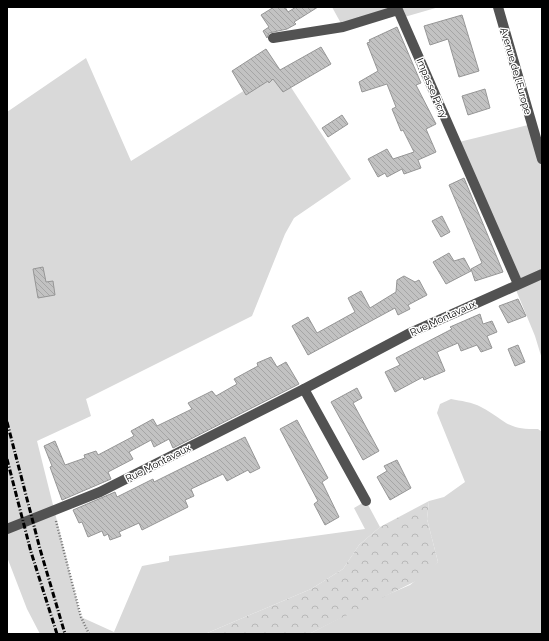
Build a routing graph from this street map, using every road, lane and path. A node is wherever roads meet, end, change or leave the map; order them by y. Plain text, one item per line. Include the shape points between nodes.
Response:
1 (498, 7) edge
2 (273, 38) dead end
3 (542, 159) edge
4 (542, 274) edge
5 (518, 284) junction
6 (304, 389) junction
7 (366, 501) dead end
8 (54, 511) junction
9 (7, 529) edge
10 (89, 634) edge

1 - 3 street, Avenue de l'Europe
2 - 5 street, Impasse Picry via 343,27 398,10
4 - 5 street, Rue Montavaux
5 - 6 street, Rue Montavaux via 412,332
6 - 7 street
6 - 8 street, Rue Montavaux via 131,477
8 - 9 street, Rue Montavaux
8 - 10 path via 81,618

